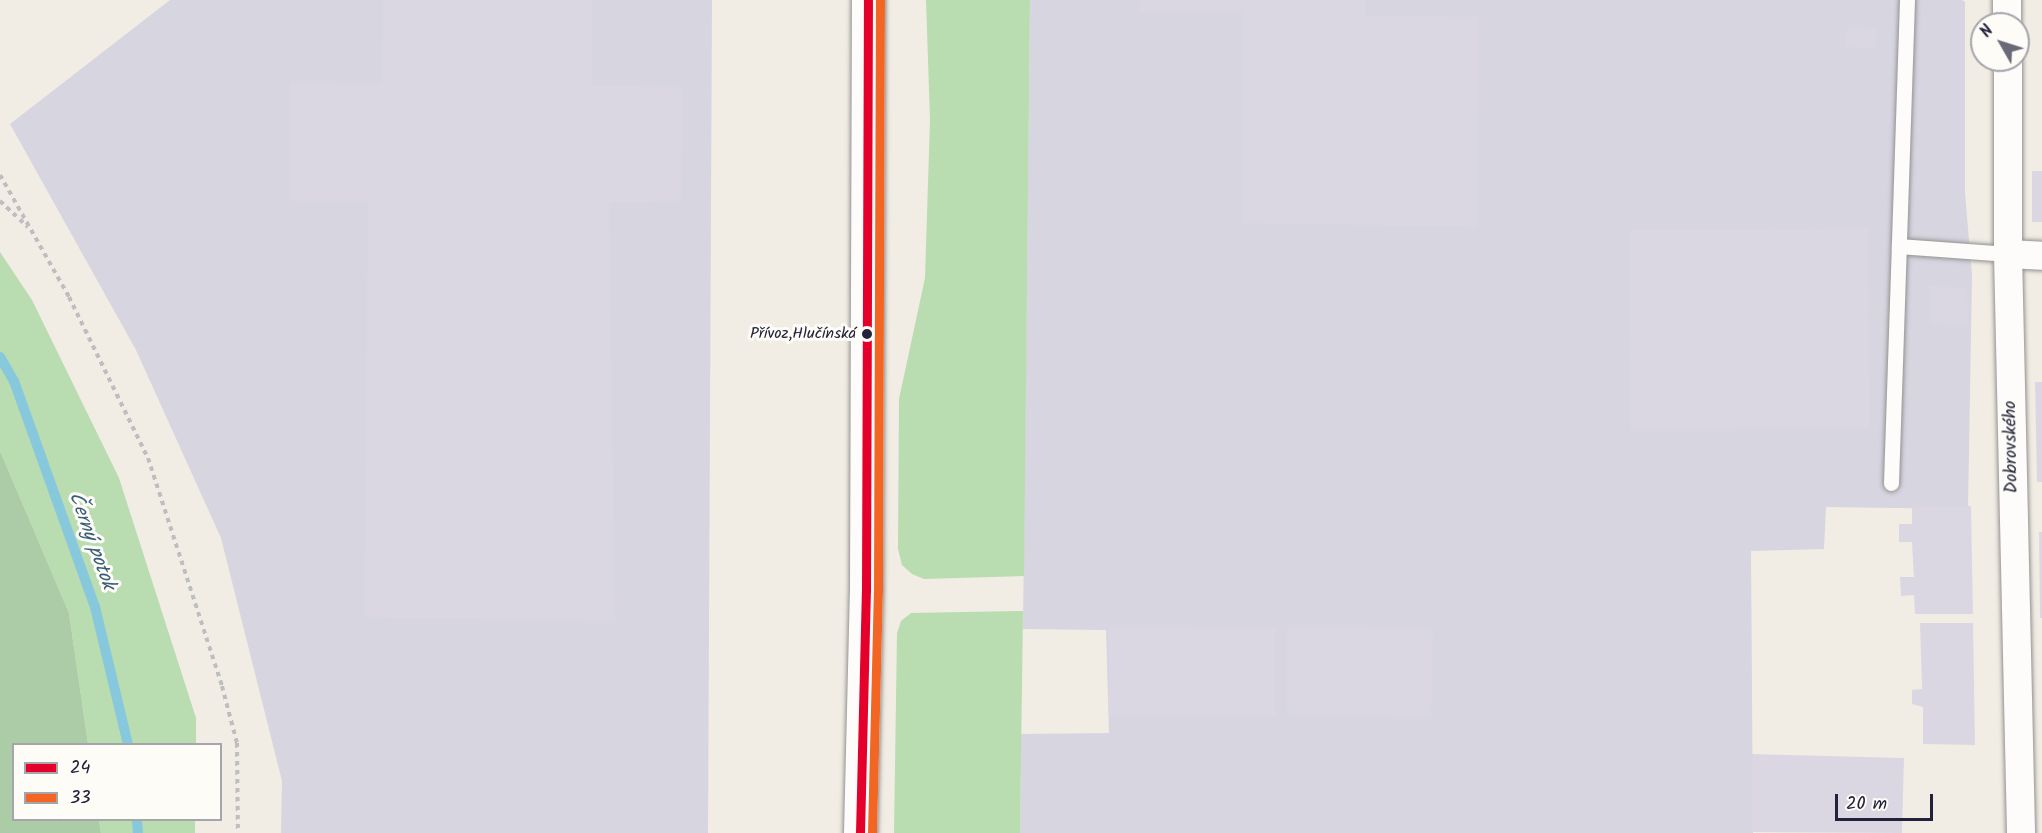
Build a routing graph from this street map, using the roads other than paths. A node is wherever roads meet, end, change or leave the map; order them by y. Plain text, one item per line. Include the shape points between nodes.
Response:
1 (868, 0) edge
2 (1907, 0) edge
3 (2008, 72) edge
4 (1899, 246) junction
5 (2008, 254) junction
6 (2042, 256) edge
7 (1891, 483) dead end
8 (860, 833) edge
9 (2021, 833) edge

1 - 8 street via 866,568
2 - 4 lane
3 - 5 street, Dobrovského
4 - 5 lane
4 - 7 lane
5 - 6 street
5 - 9 street, Dobrovského

